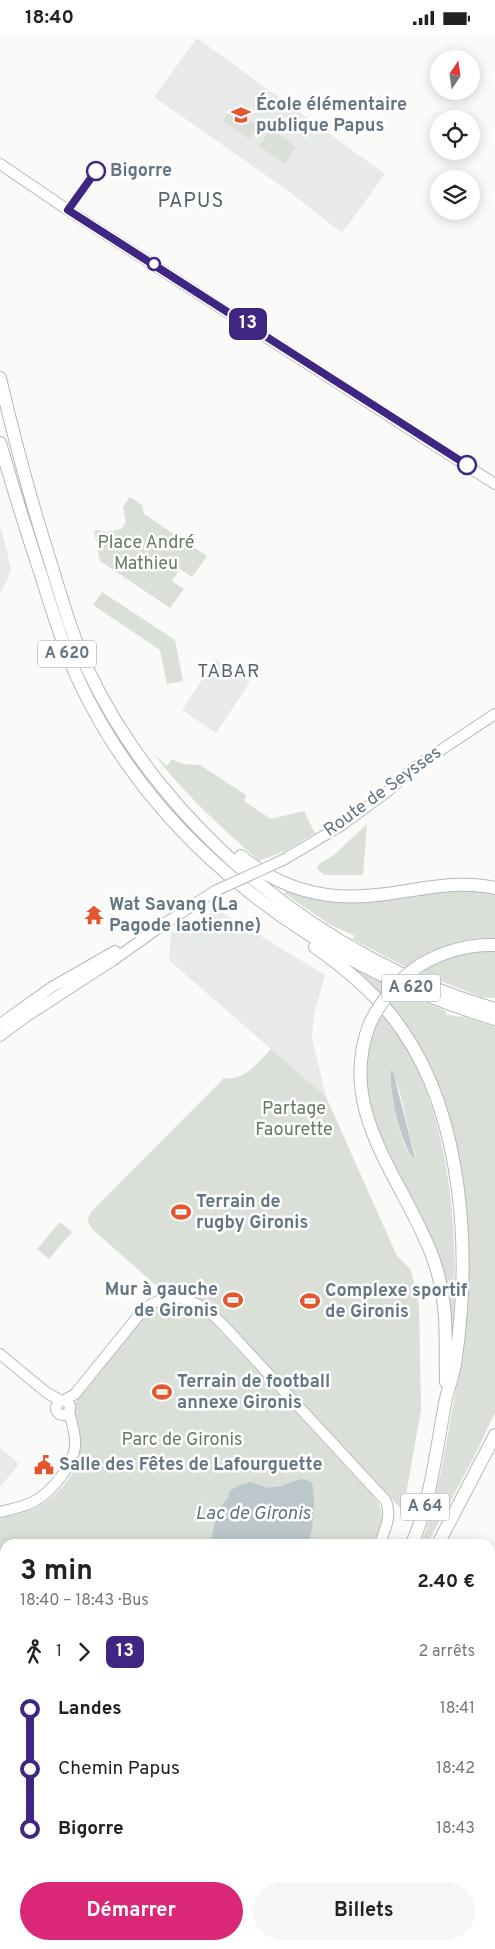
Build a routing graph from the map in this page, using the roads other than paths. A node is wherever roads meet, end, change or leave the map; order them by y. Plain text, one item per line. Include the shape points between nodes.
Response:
1 (0, 164) edge
2 (0, 378) edge
3 (0, 443) edge
4 (495, 484) edge
5 (495, 714) edge
6 (185, 812) junction
7 (495, 888) edge
8 (215, 891) junction
9 (292, 924) junction
10 (495, 945) edge
11 (495, 1009) edge
12 (495, 1019) edge
13 (0, 1024) edge
14 (0, 1036) edge
15 (0, 1355) edge
16 (446, 1395) junction
17 (63, 1407) junction
18 (495, 1435) edge
19 (0, 1511) edge
20 (382, 1539) edge
21 (414, 1539) edge
22 (441, 1539) edge

1 - 4 street
2 - 6 highway, A 620 via 34,513 86,663 127,739
3 - 9 highway, A 620 via 65,647 112,741 150,794 188,837 248,891
5 - 8 street, Route de Seysses, bridge via 415,767 342,825 283,860
6 - 7 highway via 251,864 306,891 350,897 451,885
6 - 11 highway, A 620 via 205,836 246,871 336,938 413,979
8 - 13 street, Route de Seysses via 179,908 106,957 52,987
8 - 14 street, Route de Seysses
9 - 12 highway, A 620 via 383,975 443,1002
9 - 16 highway via 299,935 374,995 401,1027 418,1054 439,1104 456,1179 461,1242 458,1343
10 - 16 highway, bridge via 472,945 450,950 404,977 386,997 370,1023 360,1072 369,1125 426,1241 441,1284 447,1323
15 - 17 street
16 - 21 highway, A 64 via 426,1505
17 - 19 street via 75,1444 73,1457 66,1469 41,1497
17 - 20 street via 138,1318 168,1302 181,1301 202,1306 386,1501 389,1516
18 - 22 highway, A 64

